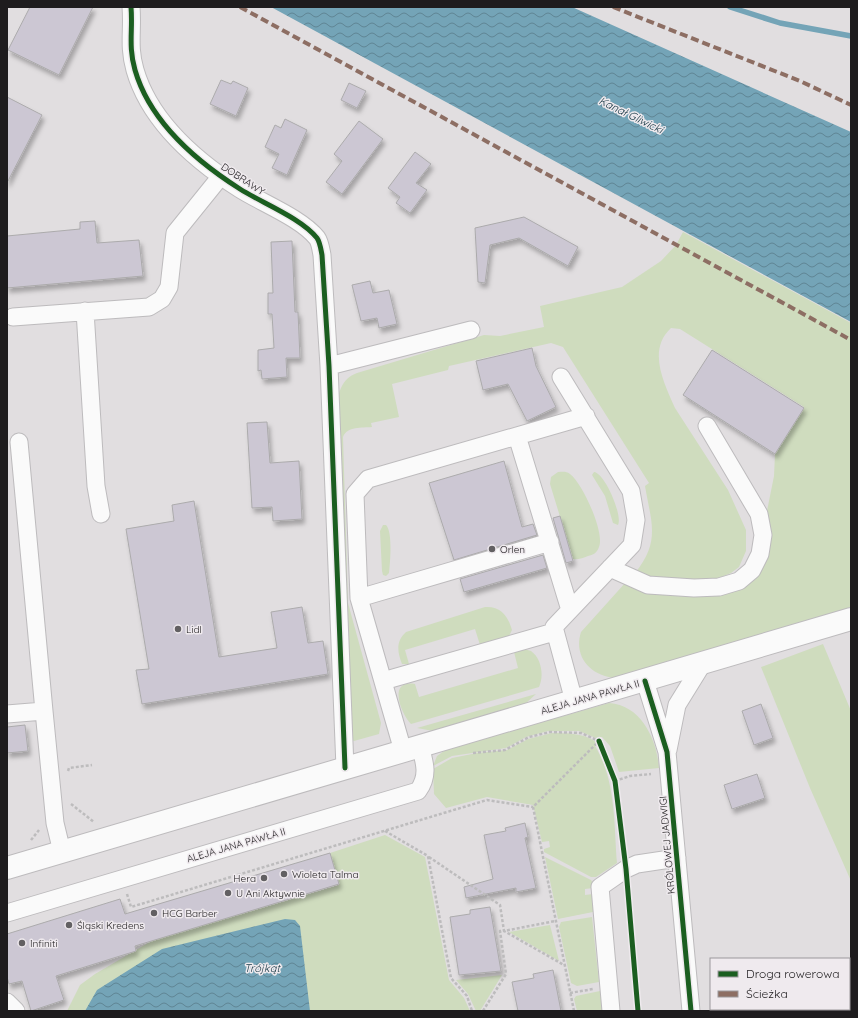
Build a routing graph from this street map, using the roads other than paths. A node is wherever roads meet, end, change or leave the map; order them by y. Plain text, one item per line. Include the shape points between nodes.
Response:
1 (131, 7) edge
2 (221, 176) junction
3 (85, 312) junction
4 (13, 317) dead end
5 (471, 330) dead end
6 (329, 366) junction
7 (561, 376) dead end
8 (586, 416) junction
9 (707, 426) dead end
10 (517, 436) junction
11 (19, 442) dead end
12 (101, 514) dead end
13 (550, 542) junction
14 (610, 568) junction
15 (358, 598) junction
16 (570, 610) junction
17 (851, 619) edge
18 (554, 632) junction
19 (703, 663) junction
20 (383, 681) junction
21 (645, 681) junction
22 (574, 701) junction
23 (44, 711) junction
24 (7, 714) edge
25 (412, 748) junction
26 (667, 752) junction
27 (345, 768) junction
28 (62, 852) junction
29 (677, 858) junction
30 (7, 868) edge
31 (7, 913) edge
32 (7, 1002) edge
33 (16, 1011) edge
34 (611, 1011) edge
35 (691, 1011) edge

1 - 2 street, DOBRAWY via 130,50 135,72 147,97 166,127 199,160
2 - 3 street via 175,233 169,287 162,299 149,307
2 - 6 street, DOBRAWY via 304,226 318,239 322,255
3 - 4 street
3 - 12 street via 96,486
5 - 6 street
6 - 27 street, DOBRAWY
7 - 8 street
8 - 10 street
8 - 14 street via 631,491 636,520 632,545
9 - 14 street via 759,514 763,536 760,554 752,570 739,581 719,587 694,588 648,586
10 - 13 street
10 - 15 street via 368,479 355,494
11 - 23 street
13 - 15 street
13 - 16 street
14 - 16 street
15 - 20 street
16 - 18 street via 554,627
17 - 19 main road, ALEJA JANA PAWŁA II
18 - 20 street
18 - 22 street
19 - 21 main road, ALEJA JANA PAWŁA II
19 - 26 street, KRÓLOWEJ JADWIGI via 677,705
20 - 25 street
21 - 22 main road, ALEJA JANA PAWŁA II
21 - 26 street, KRÓLOWEJ JADWIGI
22 - 25 main road, ALEJA JANA PAWŁA II
23 - 24 street
23 - 28 street via 56,823
25 - 27 main road, ALEJA JANA PAWŁA II
25 - 31 street, ALEJA JANA PAWŁA II via 426,768 425,782 418,791
26 - 29 street, KRÓLOWEJ JADWIGI
27 - 28 main road, ALEJA JANA PAWŁA II
28 - 30 main road, ALEJA JANA PAWŁA II
29 - 34 street via 637,864 600,887
29 - 35 street, KRÓLOWEJ JADWIGI
32 - 33 street

